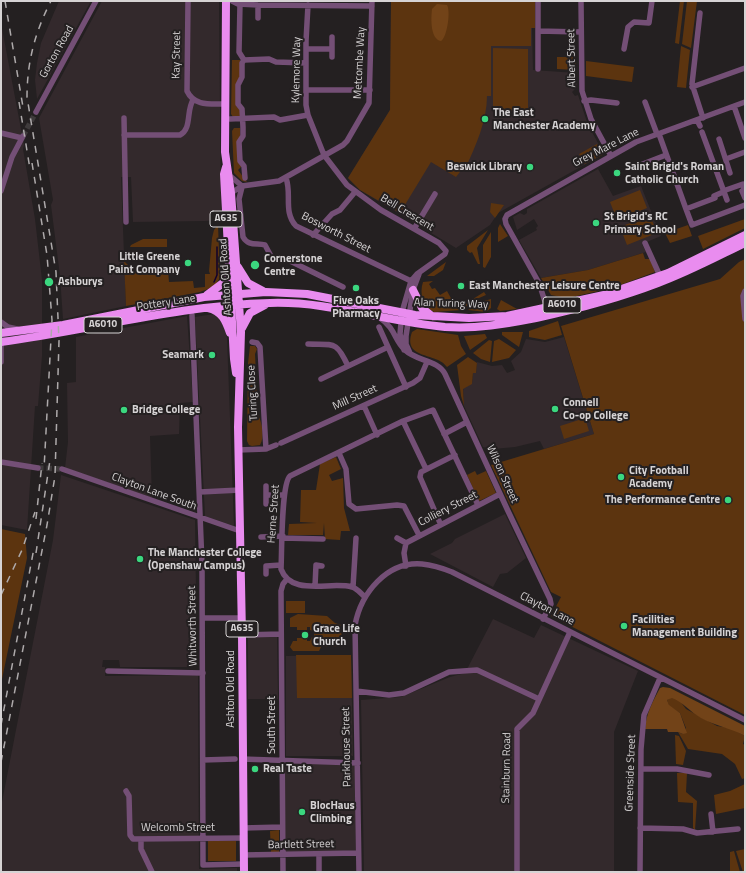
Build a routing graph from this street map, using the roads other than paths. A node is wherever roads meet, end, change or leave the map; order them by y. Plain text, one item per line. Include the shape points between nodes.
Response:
1 (96, 1) edge
2 (188, 1) edge
3 (226, 1) edge
4 (538, 1) edge
5 (581, 1) edge
6 (652, 1) edge
7 (237, 3) edge
8 (265, 3) edge
9 (372, 4) edge
10 (258, 5) junction
11 (308, 5) junction
12 (700, 13) dead end
13 (226, 16) junction
14 (258, 18) dead end
15 (538, 32) junction
16 (581, 32) junction
17 (332, 37) dead end
18 (306, 49) junction
19 (332, 49) junction
20 (624, 49) dead end
21 (332, 57) dead end
22 (244, 60) junction
23 (306, 63) junction
24 (745, 68) edge
25 (538, 69) dead end
26 (692, 87) junction
27 (306, 90) junction
28 (370, 90) junction
29 (192, 100) junction
30 (584, 101) junction
31 (645, 102) dead end
32 (745, 102) edge
33 (617, 103) dead end
34 (224, 104) junction
35 (734, 106) junction
36 (36, 112) tunnel mouth
37 (308, 114) junction
38 (124, 118) dead end
39 (700, 119) junction
40 (230, 120) dead end
41 (242, 120) junction
42 (700, 126) dead end
43 (702, 132) dead end
44 (1, 133) edge
45 (658, 134) junction
46 (124, 135) junction
47 (745, 138) edge
48 (718, 139) dead end
49 (745, 152) edge
50 (324, 155) junction
51 (666, 155) junction
52 (611, 156) junction
53 (726, 159) junction
54 (636, 167) dead end
55 (228, 171) junction
56 (730, 173) dead end
57 (245, 178) dead end
58 (286, 178) junction
59 (242, 186) junction
60 (744, 188) edge
61 (1, 191) edge
62 (355, 192) junction
63 (723, 192) junction
64 (231, 193) junction
65 (435, 194) dead end
66 (745, 198) edge
67 (727, 200) dead end
68 (745, 206) edge
69 (686, 209) junction
70 (126, 222) dead end
71 (414, 229) junction
72 (313, 235) junction
73 (745, 235) edge
74 (645, 243) dead end
75 (745, 243) edge
76 (236, 260) junction
77 (229, 272) junction
78 (419, 272) junction
79 (660, 276) junction
80 (411, 281) junction
81 (343, 287) dead end
82 (413, 290) junction
83 (745, 291) edge
84 (266, 292) junction
85 (204, 297) junction
86 (235, 299) junction
87 (272, 303) junction
88 (312, 305) junction
89 (744, 305) edge
90 (206, 307) junction
91 (547, 308) junction
92 (192, 315) dead end
93 (108, 316) junction
94 (377, 316) junction
95 (433, 316) junction
96 (405, 317) junction
97 (745, 319) edge
98 (1, 322) edge
99 (379, 327) dead end
100 (21, 330) junction
101 (241, 332) junction
102 (1, 333) edge
103 (1, 341) edge
104 (252, 342) dead end
105 (233, 344) junction
106 (308, 344) dead end
107 (388, 347) junction
108 (404, 350) junction
109 (411, 355) junction
110 (1, 362) edge
111 (427, 362) junction
112 (348, 366) junction
113 (321, 379) dead end
114 (239, 386) junction
115 (406, 387) junction
116 (364, 406) junction
117 (403, 421) junction
118 (467, 422) junction
119 (444, 434) junction
120 (377, 435) junction
121 (266, 449) junction
122 (238, 450) junction
123 (339, 453) junction
124 (455, 456) junction
125 (1, 462) edge
126 (38, 468) tunnel mouth
127 (426, 469) junction
128 (62, 470) tunnel mouth
129 (266, 486) dead end
130 (240, 490) junction
131 (200, 492) junction
132 (500, 494) junction
133 (266, 495) junction
134 (284, 495) junction
135 (266, 504) dead end
136 (478, 505) junction
137 (201, 519) junction
138 (440, 523) junction
139 (240, 531) junction
140 (420, 535) junction
141 (260, 537) dead end
142 (282, 537) junction
143 (356, 538) dead end
144 (397, 538) dead end
145 (323, 539) dead end
146 (406, 542) junction
147 (281, 565) junction
148 (322, 566) dead end
149 (406, 566) junction
150 (266, 574) dead end
151 (287, 579) junction
152 (315, 586) junction
153 (353, 587) junction
154 (365, 597) junction
155 (203, 618) junction
156 (242, 618) junction
157 (543, 619) junction
158 (356, 621) joint
159 (570, 632) junction
160 (281, 634) junction
161 (242, 635) junction
162 (108, 672) dead end
163 (203, 673) junction
164 (660, 678) junction
165 (356, 691) junction
166 (539, 699) junction
167 (745, 720) edge
168 (239, 759) junction
169 (203, 760) junction
170 (282, 760) junction
171 (358, 763) junction
172 (641, 769) junction
173 (709, 775) dead end
174 (127, 794) dead end
175 (711, 814) dead end
176 (282, 827) junction
177 (243, 828) junction
178 (640, 828) junction
179 (738, 829) dead end
180 (713, 832) junction
181 (204, 838) junction
182 (243, 838) junction
183 (141, 839) junction
184 (358, 854) junction
185 (243, 855) junction
186 (283, 855) junction
187 (319, 855) junction
188 (244, 868) edge
189 (152, 872) edge
190 (283, 872) edge
191 (319, 872) edge
192 (359, 872) edge
193 (517, 872) edge
194 (640, 872) edge

1 - 36 street, Gorton Road
2 - 29 street, Kay Street via 187,91
3 - 13 highway, Ashton Old Road / A635
4 - 15 street
5 - 16 street, Albert Street
6 - 20 street via 649,23 634,22 628,26
7 - 10 street
7 - 13 street
7 - 22 street via 239,52
8 - 10 street
8 - 11 street
9 - 11 street
9 - 28 street, Metcombe Way
10 - 14 street
11 - 18 street, Kylemore Way
12 - 26 street
13 - 34 highway, Ashton Old Road / A635
15 - 16 street
15 - 25 street
16 - 30 street, Albert Street
17 - 19 street
18 - 19 street
18 - 23 street, Kylemore Way
19 - 21 street
22 - 23 street via 269,59 276,62
22 - 41 street via 242,77 238,85 238,104 242,109
23 - 27 street, Kylemore Way
24 - 26 street
26 - 39 street
27 - 28 street
27 - 37 street, Kylemore Way
28 - 50 street, Metcombe Way via 367,108 347,141
29 - 34 street
29 - 46 street via 188,110 188,127 184,133
30 - 33 street
30 - 52 street, Albert Street via 591,120
31 - 45 street
32 - 35 street, Grey Mare Lane
34 - 55 highway, Ashton Old Road / A635
35 - 39 street, Grey Mare Lane
35 - 47 street
37 - 41 street via 280,120 274,117
37 - 50 street, Kylemore Way
38 - 46 street
39 - 42 street
39 - 45 street, Grey Mare Lane
40 - 41 street
41 - 57 street via 243,136 239,142 240,161 244,166
43 - 63 street
44 - 61 street via 22,137 12,156
45 - 51 street
45 - 52 street, Grey Mare Lane via 636,142
46 - 70 street
48 - 53 street
49 - 53 street
50 - 58 street, Metcombe Way
50 - 62 street, Kylemore Way
51 - 54 street
51 - 69 street
52 - 91 street, Grey Mare Lane via 505,217 539,283
53 - 56 street
55 - 59 street
55 - 64 highway, Ashton Old Road / A635
55 - 77 highway, Ashton Old Road / A635 via 224,174
58 - 59 street, Metcombe Way via 272,183
58 - 72 street, Bosworth Street via 290,219 296,226
59 - 64 street
59 - 81 street via 239,199 244,239 249,243 265,245 272,258 285,258
60 - 63 street
60 - 66 street via 742,190
62 - 71 street, Bell Crescent
62 - 72 street
63 - 67 street
63 - 69 street
64 - 76 highway, Ashton Old Road / A635
65 - 71 street
68 - 69 street via 692,225
71 - 78 street, Bell Crescent via 439,243 446,252
72 - 80 street, Bosworth Street
73 - 79 highway, Alan Turing Way / A6010
74 - 79 street
75 - 96 highway, Alan Turing Way / A6010 via 658,284 551,315 483,327 445,327
76 - 84 highway via 248,283
76 - 86 highway, Ashton Old Road / A635
77 - 85 highway via 223,283
77 - 86 highway, Ashton Old Road / A635
78 - 80 street
78 - 82 street
79 - 91 highway, Alan Turing Way / A6010 via 604,295
80 - 96 street
82 - 95 highway via 422,308
82 - 96 street
83 - 89 street
84 - 86 highway, Alan Turing Way / A6010
84 - 96 highway, Alan Turing Way / A6010 via 307,294
85 - 86 highway, Pottery Lane / A6010
85 - 93 highway, Pottery Lane / A6010
86 - 87 highway, Alan Turing Way / A6010
86 - 88 highway via 282,298 305,301
86 - 90 highway, Pottery Lane / A6010
86 - 93 highway
86 - 101 highway, Ashton Old Road / A635
86 - 105 highway, Ashton Old Road / A635
87 - 88 highway, Alan Turing Way / A6010
87 - 101 highway via 250,313
88 - 94 highway, Alan Turing Way / A6010
89 - 97 street
90 - 103 highway, Pottery Lane / A6010 via 50,335
90 - 105 highway via 222,316 227,323
91 - 95 highway, Alan Turing Way / A6010 via 490,318
92 - 131 street, Whitworth Street
93 - 100 highway, Pottery Lane / A6010
94 - 96 highway, Alan Turing Way / A6010
94 - 108 street, Wilson Street via 392,328
95 - 96 highway, Alan Turing Way / A6010
96 - 108 street via 400,339
96 - 109 street via 406,344
98 - 100 street via 8,327
99 - 107 street
100 - 102 highway, Pottery Lane / A6010
101 - 114 highway, Ashton Old Road / A635
103 - 110 street
104 - 121 street, Turing Close via 260,347
105 - 114 highway, Ashton Old Road / A635
106 - 112 street via 337,346
107 - 112 street
107 - 115 street
108 - 109 street, Wilson Street
109 - 111 street, Wilson Street
111 - 115 street, Mill Street via 420,378
111 - 118 street, Wilson Street via 443,370
112 - 113 street
114 - 122 highway, Ashton Old Road / A635
115 - 116 street, Mill Street
116 - 120 street
116 - 121 street, Mill Street
117 - 119 street, Herne Street via 433,410
117 - 120 street, Herne Street
117 - 127 street
118 - 119 street
118 - 132 street, Wilson Street
119 - 124 street
120 - 123 street, Herne Street
121 - 122 street
122 - 130 highway, Ashton Old Road / A635
123 - 134 street, Herne Street via 290,476 286,480
123 - 140 street via 346,469 347,499 352,507 356,509 397,505 406,508
124 - 127 street
124 - 136 street
125 - 126 street
127 - 138 street via 421,472 420,477
128 - 137 street, Clayton Lane South
129 - 133 street
130 - 131 street
130 - 139 highway, Ashton Old Road / A635
131 - 137 street, Whitworth Street
132 - 136 street, Colliery Street
132 - 157 street, Wilson Street via 550,599 551,604
133 - 134 street
133 - 135 street
134 - 142 street, Herne Street
136 - 138 street, Colliery Street
137 - 139 street, Clayton Lane South
137 - 155 street, Whitworth Street
138 - 140 street, Colliery Street
139 - 156 highway, Ashton Old Road / A635
140 - 146 street, Colliery Street
141 - 142 street
142 - 145 street
142 - 147 street, Herne Street
143 - 153 street
144 - 146 street
146 - 149 street
147 - 150 street via 266,566
147 - 151 street, Herne Street via 282,573
148 - 152 street via 316,565
149 - 154 street, Clayton Lane via 382,577
149 - 157 street, Clayton Lane via 420,564 452,572
151 - 152 street via 296,585
151 - 160 street, South Street via 281,587
152 - 153 street
153 - 154 street
154 - 158 street, Clayton Lane
155 - 156 street
155 - 163 street, Whitworth Street
156 - 161 highway, Ashton Old Road / A635
157 - 159 street, Clayton Lane
158 - 165 street, Parkhouse Street
159 - 164 street, Clayton Lane
159 - 166 street, Stainburn Road
160 - 161 street
160 - 170 street, South Street
161 - 168 highway, Ashton Old Road / A635
162 - 163 street
163 - 169 street, Whitworth Street
164 - 167 street, Clayton Lane
164 - 172 street, Greenside Street via 644,715
165 - 166 street via 390,695 404,692 449,672 477,670
165 - 171 street, Parkhouse Street
166 - 193 street, Stainburn Road via 533,713 517,729
168 - 169 street
168 - 170 street
168 - 177 highway, Ashton Old Road / A635
169 - 181 street, Whitworth Street
170 - 171 street
170 - 176 street, South Street
171 - 184 street, Parkhouse Street
172 - 173 street via 677,769
172 - 178 street, Greenside Street
174 - 183 street, Welcomb Street via 130,835
175 - 180 street
176 - 177 street
176 - 186 street, South Street
177 - 182 highway, Ashton Old Road / A635
178 - 180 street via 683,828 697,834
178 - 194 street, Greenside Street
179 - 180 street
181 - 182 street, Welcomb Street
181 - 183 street, Welcomb Street
181 - 188 street, Whitworth Street via 203,865
182 - 185 highway, Ashton Old Road / A635
183 - 189 street via 141,849
184 - 187 street, Bartlett Street
184 - 192 street, Parkhouse Street
185 - 186 street, Bartlett Street
185 - 188 highway, Ashton Old Road / A635
186 - 187 street, Bartlett Street
186 - 190 street, South Street
187 - 191 street

